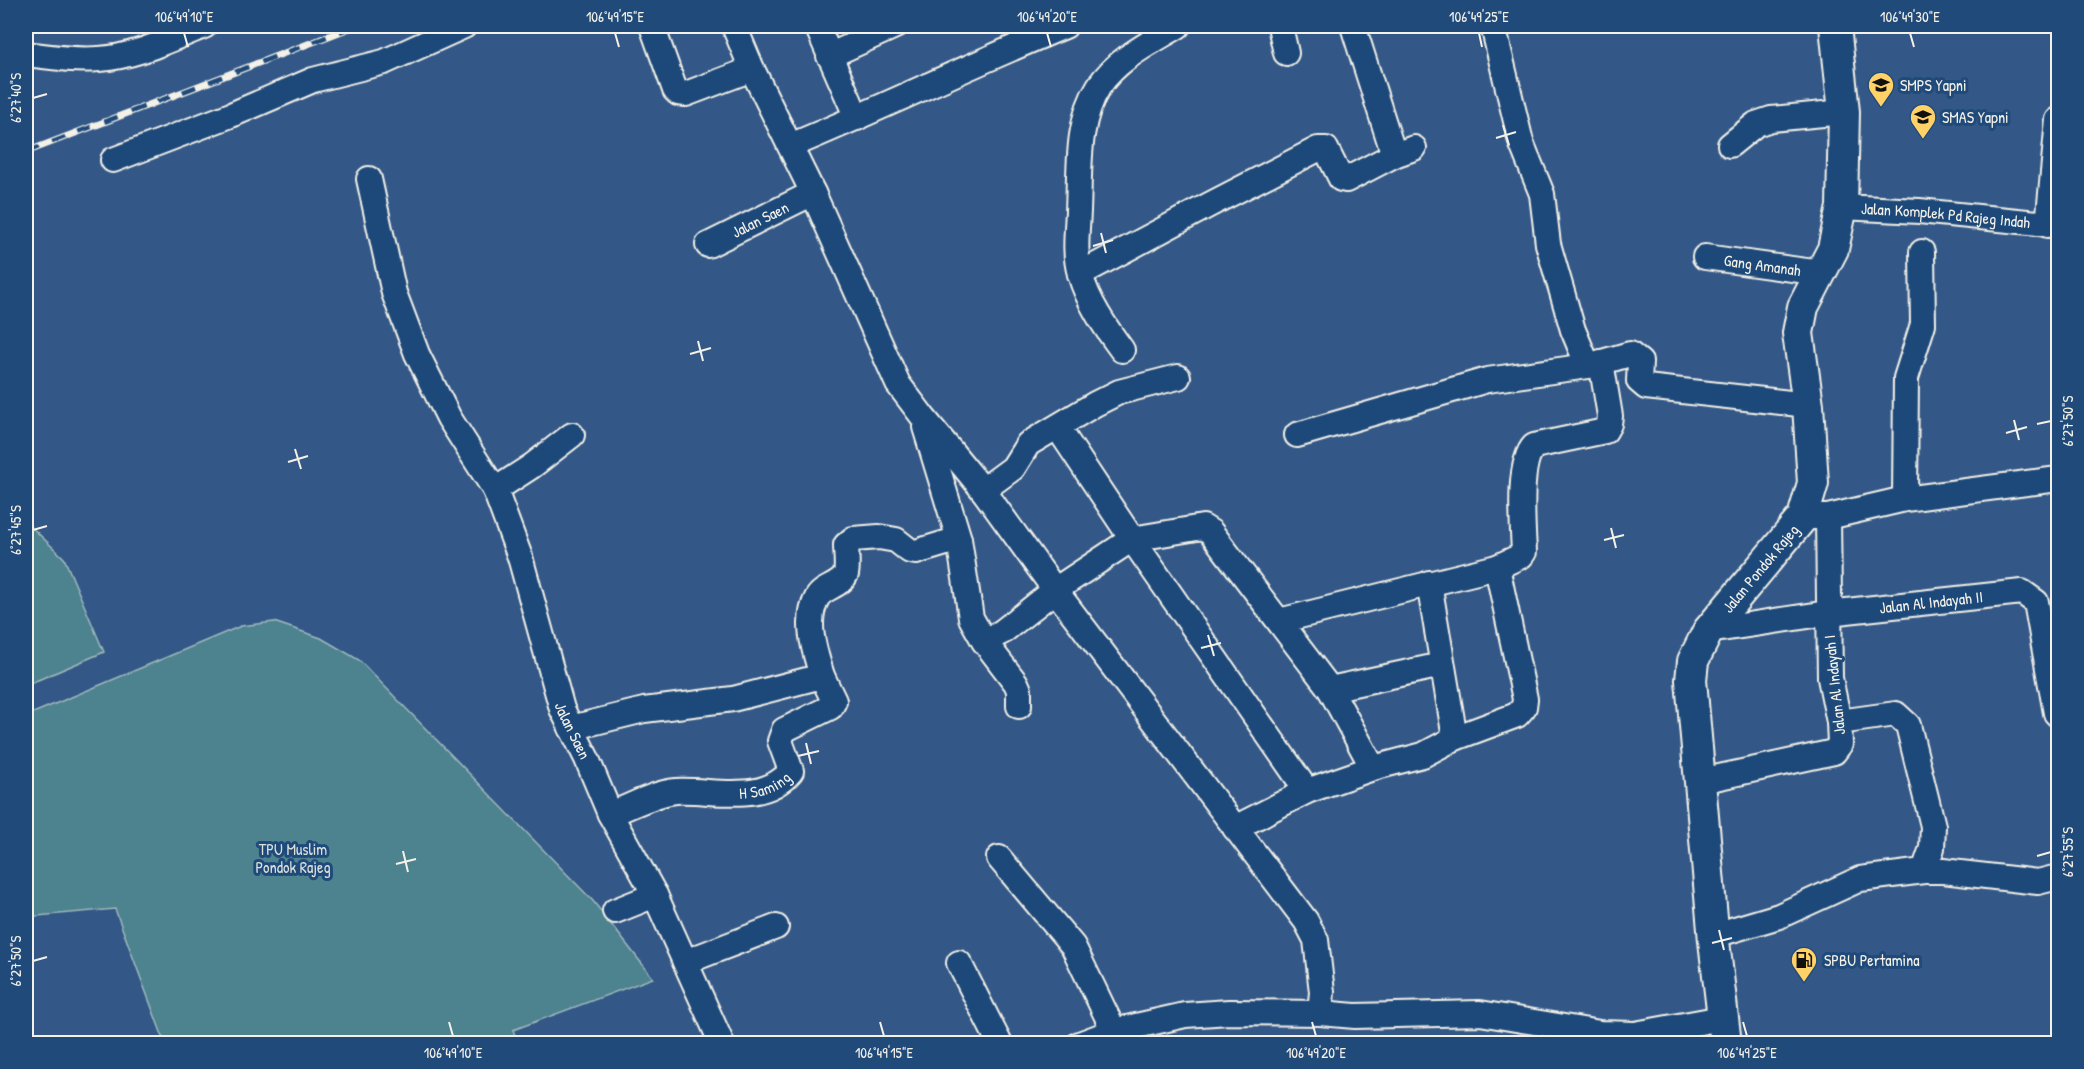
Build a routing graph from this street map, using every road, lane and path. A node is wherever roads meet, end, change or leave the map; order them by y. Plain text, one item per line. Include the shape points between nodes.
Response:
1 (204, 26) edge
2 (465, 26) edge
3 (652, 26) edge
4 (734, 26) edge
5 (817, 26) edge
6 (895, 26) edge
7 (1065, 26) edge
8 (1178, 26) edge
9 (1280, 26) edge
10 (1353, 26) edge
11 (1493, 26) edge
12 (1835, 26) edge
13 (1286, 53) dead end
14 (26, 54) edge
15 (829, 56) junction
16 (752, 69) junction
17 (1844, 112) junction
18 (857, 118) junction
19 (2058, 120) edge
20 (1730, 145) dead end
21 (790, 146) junction
22 (113, 160) dead end
23 (369, 179) dead end
24 (813, 193) junction
25 (1842, 207) junction
26 (2053, 225) edge
27 (708, 245) dead end
28 (1922, 252) dead end
29 (1705, 257) dead end
30 (1821, 273) junction
31 (1080, 274) junction
32 (1122, 350) dead end
33 (1595, 364) junction
34 (1178, 377) dead end
35 (1808, 405) junction
36 (923, 417) junction
37 (1058, 428) junction
38 (572, 435) dead end
39 (1297, 435) dead end
40 (2058, 479) edge
41 (495, 490) junction
42 (983, 490) junction
43 (1905, 499) junction
44 (1816, 517) junction
45 (959, 539) junction
46 (1132, 539) junction
47 (1497, 567) junction
48 (1429, 583) junction
49 (1055, 591) junction
50 (1828, 613) junction
51 (1279, 621) junction
52 (1708, 631) junction
53 (984, 641) junction
54 (1442, 665) junction
55 (822, 676) junction
56 (1330, 689) junction
57 (1019, 706) dead end
58 (2058, 715) edge
59 (1839, 722) junction
60 (572, 728) junction
61 (1455, 738) junction
62 (1374, 768) junction
63 (1701, 781) junction
64 (1307, 791) junction
65 (610, 814) junction
66 (1235, 828) junction
67 (999, 858) dead end
68 (1924, 871) junction
69 (2058, 877) edge
70 (652, 896) junction
71 (617, 910) dead end
72 (776, 927) dead end
73 (1714, 935) junction
74 (685, 962) junction
75 (959, 963) dead end
76 (1314, 1006) junction
77 (1114, 1031) junction
78 (1724, 1031) edge
79 (722, 1044) edge
80 (1000, 1044) edge
81 (1079, 1044) edge

1 - 14 street via 138,52 99,59
2 - 22 street via 384,62 313,80
3 - 16 street via 678,93
4 - 16 street
5 - 15 street
6 - 15 street
7 - 18 street
8 - 31 street via 1126,57 1100,86 1088,110 1081,144 1076,254
9 - 13 street
10 - 31 street via 1404,152 1346,180 1341,179 1326,149 1318,149
11 - 33 street via 1521,142 1542,194 1548,244 1573,330
12 - 17 main road, Jalan Pondok Rajeg
15 - 18 street
16 - 21 street
17 - 20 street via 1771,119 1756,124
17 - 25 main road, Jalan Pondok Rajeg
18 - 21 street
19 - 26 street, Jalan Komplek Pd Rajeg Indah
21 - 24 street
23 - 41 street, Jalan Saen via 394,293 417,354 449,418
24 - 27 street, Jalan Saen
24 - 36 street via 898,384
25 - 26 street, Jalan Komplek Pd Rajeg Indah
25 - 30 main road, Jalan Pondok Rajeg via 1833,249
28 - 43 street via 1923,324 1906,378
29 - 30 street, Gang Amanah
30 - 35 main road, Jalan Pondok Rajeg via 1803,308 1798,333
31 - 32 street via 1104,325
33 - 35 street via 1630,354 1640,362 1639,381 1646,387
33 - 39 street via 1487,380
33 - 47 street via 1609,424 1605,432 1533,446 1529,451 1522,503 1524,552
34 - 37 street via 1119,392
35 - 44 main road, Jalan Pondok Rajeg
36 - 42 street
36 - 45 street
37 - 42 street via 1028,444 1013,468
37 - 46 street
38 - 41 street
40 - 43 street
41 - 60 street, Jalan Saen via 520,557 562,709
42 - 49 street
43 - 44 street
44 - 50 street, Jalan Al Indayah I
44 - 52 main road, Jalan Pondok Rajeg
45 - 53 street via 970,618
45 - 55 street, H Saming via 916,552 896,540 879,537 853,539 846,545 846,574 818,595 812,610 812,640
46 - 49 street
46 - 51 street via 1203,527 1211,532
46 - 64 street
47 - 48 street
47 - 61 street via 1524,707 1517,715
48 - 51 street
48 - 54 street
49 - 53 street via 1002,632
49 - 66 street
50 - 52 street, Jalan Al Indayah II
50 - 58 street, Jalan Al Indayah II via 2022,592 2036,602
50 - 59 street, Jalan Al Indayah I via 1830,678
51 - 56 street
52 - 63 main road, Jalan Pondok Rajeg via 1693,661 1691,680
53 - 57 street via 1016,683
54 - 56 street
54 - 61 street
55 - 60 street via 733,699 644,710
55 - 65 street, H Saming via 834,701 831,707 784,730 780,741 791,771 786,778 754,791 730,794 665,793
56 - 62 street
59 - 63 street, Jalan Al Indayah I via 1840,744 1834,752
59 - 68 street via 1896,714 1908,725 1933,826 1932,848
60 - 65 street, Jalan Saen
61 - 62 street via 1423,755
62 - 64 street
63 - 73 main road, Jalan Pondok Rajeg
64 - 66 street
65 - 70 street, Jalan Saen
66 - 76 street via 1306,921 1316,940
67 - 77 street via 1073,946
68 - 69 street via 2038,882
68 - 73 street via 1860,879 1779,916
70 - 71 street
70 - 74 street, Jalan Saen
72 - 74 street
73 - 78 main road, Jalan Pondok Rajeg
74 - 79 street, Jalan Saen
75 - 80 street
76 - 77 street via 1185,1015
76 - 78 street via 1355,1016 1480,1013 1600,1034
77 - 81 street

